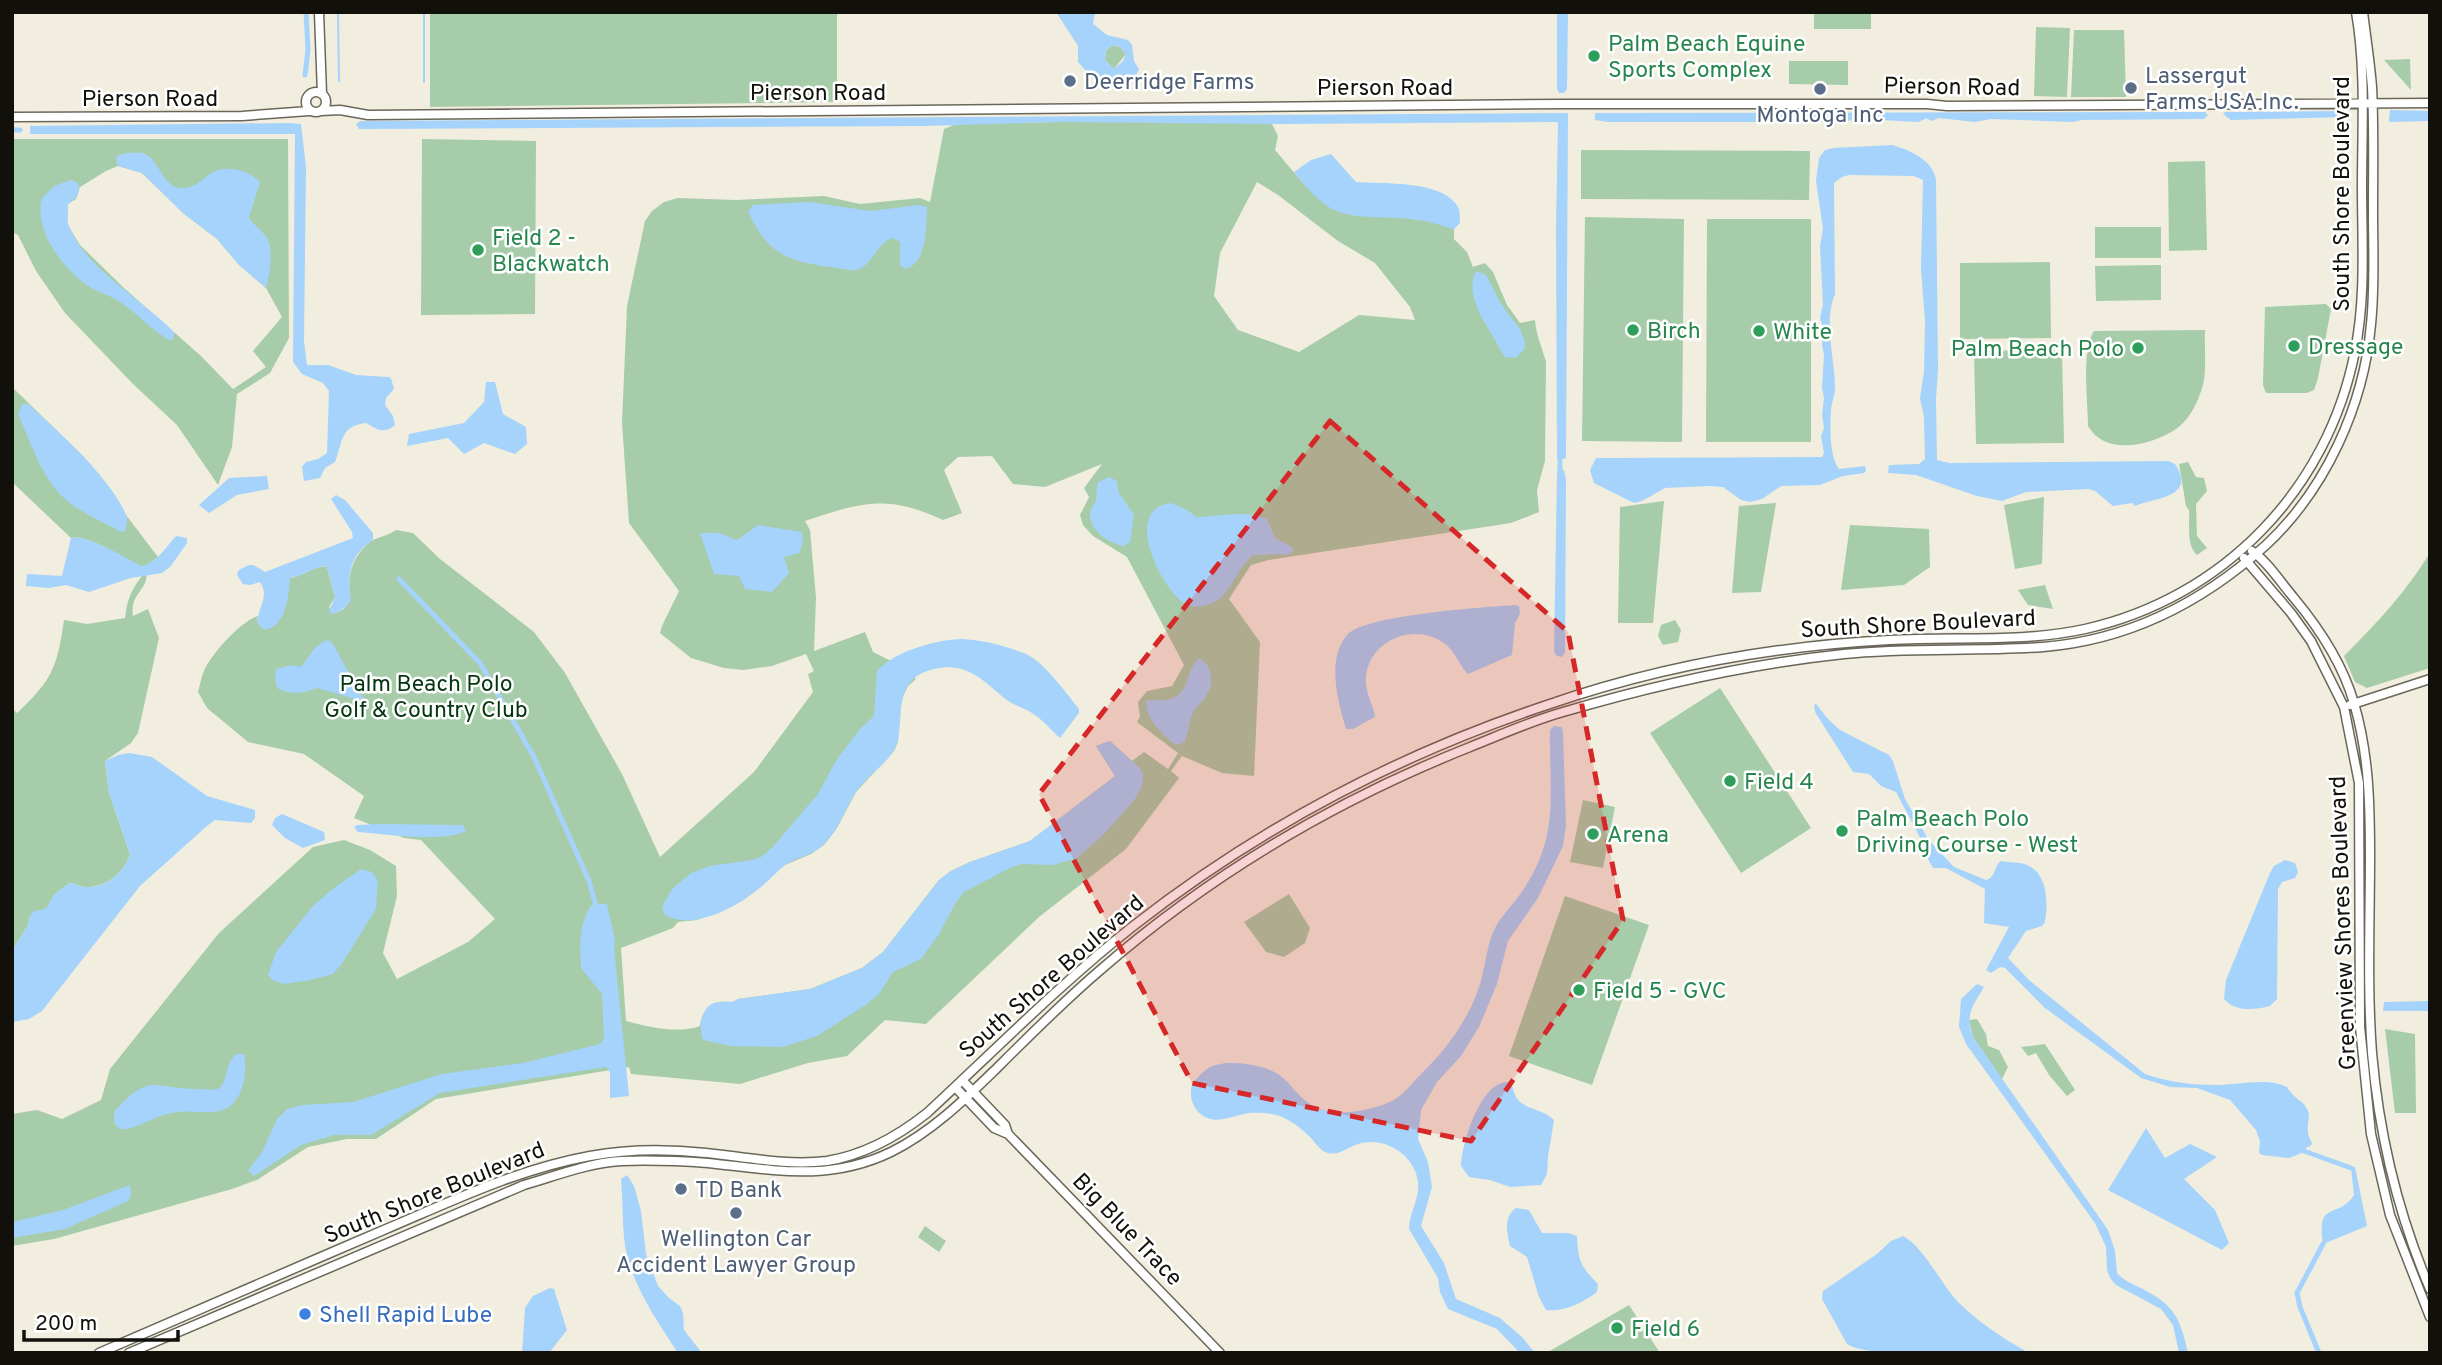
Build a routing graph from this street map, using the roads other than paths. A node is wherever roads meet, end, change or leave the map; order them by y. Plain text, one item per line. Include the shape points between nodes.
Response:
1 (319, 12) edge
2 (2356, 12) edge
3 (2363, 12) edge
4 (320, 95) junction
5 (305, 102) junction
6 (2367, 102) junction
7 (2430, 103) edge
8 (340, 110) junction
9 (310, 111) junction
10 (321, 111) junction
11 (288, 112) junction
12 (12, 117) edge
13 (2362, 263) junction
14 (2362, 276) junction
15 (2373, 279) junction
16 (2373, 296) junction
17 (2243, 550) junction
18 (2255, 553) junction
19 (2246, 562) junction
20 (2430, 679) edge
21 (1624, 682) junction
22 (1592, 691) junction
23 (1609, 699) junction
24 (2354, 704) junction
25 (2344, 707) junction
26 (962, 1080) junction
27 (955, 1087) junction
28 (973, 1091) junction
29 (965, 1098) junction
30 (1008, 1134) junction
31 (2430, 1289) edge
32 (2430, 1317) edge
33 (99, 1353) edge
34 (129, 1353) edge
35 (1220, 1353) edge

1 - 4 street
2 - 6 street, South Shore Boulevard
3 - 6 street, South Shore Boulevard
4 - 5 street via 307,97
4 - 8 street, Pierson Road
4 - 10 street
5 - 9 street
5 - 11 street, Pierson Road
6 - 7 street, Pierson Road
6 - 8 street, Pierson Road via 368,115
6 - 13 street, South Shore Boulevard
6 - 15 street, South Shore Boulevard
8 - 10 street, Pierson Road
9 - 10 street, Pierson Road
9 - 11 street, Pierson Road
11 - 12 street, Pierson Road via 270,116
13 - 14 street, South Shore Boulevard
13 - 15 street
14 - 16 street
14 - 17 street, South Shore Boulevard via 2355,352 2332,426 2293,493
15 - 16 street, South Shore Boulevard
16 - 18 street, South Shore Boulevard via 2362,378 2336,447 2304,501
17 - 18 street, Greenview Shores Boulevard
17 - 19 street, Greenview Shores Boulevard
17 - 21 street, South Shore Boulevard via 2157,605 2079,630 1836,644 1722,660
18 - 19 street, South Shore Boulevard
18 - 24 street, Greenview Shores Boulevard via 2321,634
19 - 23 street, South Shore Boulevard via 2171,612 2085,640 2044,647 1898,650 1803,659 1692,678
19 - 25 street, Greenview Shores Boulevard via 2311,641
20 - 24 street
21 - 22 street, South Shore Boulevard
21 - 23 street
22 - 23 street
22 - 26 street, South Shore Boulevard via 1399,762 1258,839 1130,929
23 - 28 street, South Shore Boulevard via 1551,715 1420,767 1266,848 1195,895 1104,966
24 - 25 street
24 - 31 street, Greenview Shores Boulevard via 2369,779 2370,1008 2376,1085 2394,1181
25 - 32 street, Greenview Shores Boulevard via 2359,783 2360,1027 2371,1134 2390,1215
26 - 27 street, South Shore Boulevard
26 - 28 street, Big Blue Trace
27 - 29 street, Big Blue Trace
27 - 33 street, South Shore Boulevard via 902,1132 829,1160 779,1162 652,1151 592,1156 523,1172
28 - 29 street, South Shore Boulevard
28 - 30 street, Big Blue Trace
29 - 30 street, Big Blue Trace via 994,1128
29 - 34 street, South Shore Boulevard via 896,1149 839,1171 800,1173 694,1162 613,1161 524,1185
30 - 35 street, Big Blue Trace

